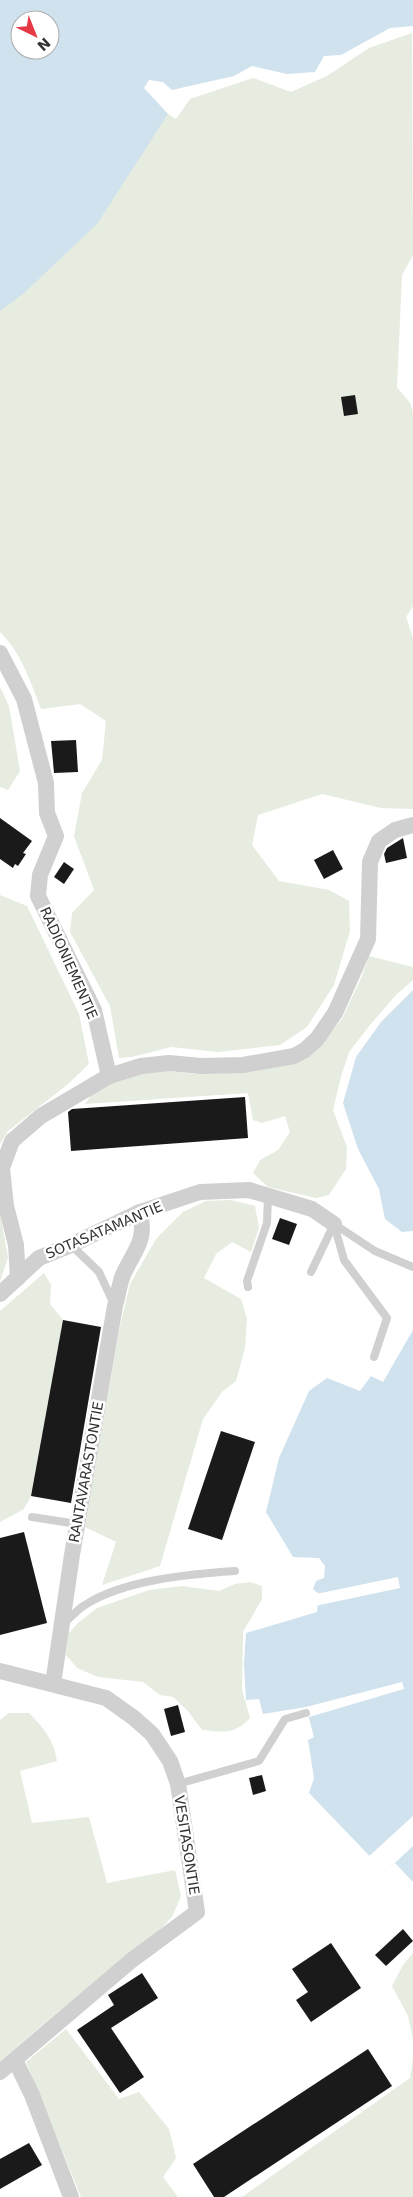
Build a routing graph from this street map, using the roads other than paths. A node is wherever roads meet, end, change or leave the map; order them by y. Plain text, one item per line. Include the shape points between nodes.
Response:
1 (0, 653) edge
2 (413, 825) edge
3 (109, 1076) junction
4 (268, 1196) junction
5 (140, 1212) junction
6 (334, 1224) junction
7 (71, 1246) junction
8 (413, 1267) edge
9 (311, 1272) dead end
10 (18, 1278) junction
11 (248, 1287) dead end
12 (0, 1294) edge
13 (115, 1306) junction
14 (374, 1357) dead end
15 (32, 1517) dead end
16 (77, 1524) junction
17 (235, 1570) dead end
18 (61, 1625) junction
19 (0, 1671) edge
20 (52, 1684) junction
21 (306, 1713) dead end
22 (178, 1784) junction
23 (15, 2060) junction
24 (0, 2072) edge
25 (71, 2197) edge

1 - 3 street, RADIONIEMENTIE via 24,699 46,783 47,813 56,836 40,876 38,896 94,1010
2 - 3 street via 395,830 379,841 370,862 368,939 335,1013 305,1050 294,1056 243,1066 169,1063 141,1066
3 - 10 street via 41,1116 12,1141 2,1168 6,1206 16,1245
4 - 5 street, SOTASATAMANTIE via 249,1190 200,1192
4 - 6 street, SOTASATAMANTIE via 312,1210
4 - 11 lane via 267,1223 247,1281
5 - 7 street, SOTASATAMANTIE
5 - 13 street, RANTAVARASTONTIE via 143,1224 139,1248 123,1276
6 - 8 lane via 375,1251
6 - 9 lane
6 - 14 lane via 344,1260 387,1318
7 - 10 street, SOTASATAMANTIE via 39,1258
7 - 13 lane via 99,1272
10 - 12 street, SOTASATAMANTIE
13 - 16 street, RANTAVARASTONTIE
15 - 16 lane
16 - 18 street, RANTAVARASTONTIE
17 - 18 lane via 189,1574 115,1591 85,1605
18 - 20 street, RANTAVARASTONTIE
19 - 20 street
20 - 22 street, VESITASONTIE via 106,1698 134,1718 152,1734 170,1761
21 - 22 lane via 285,1719 259,1761
22 - 23 street, VESITASONTIE via 197,1912 132,1960
23 - 24 street, VESITASONTIE
23 - 25 street

